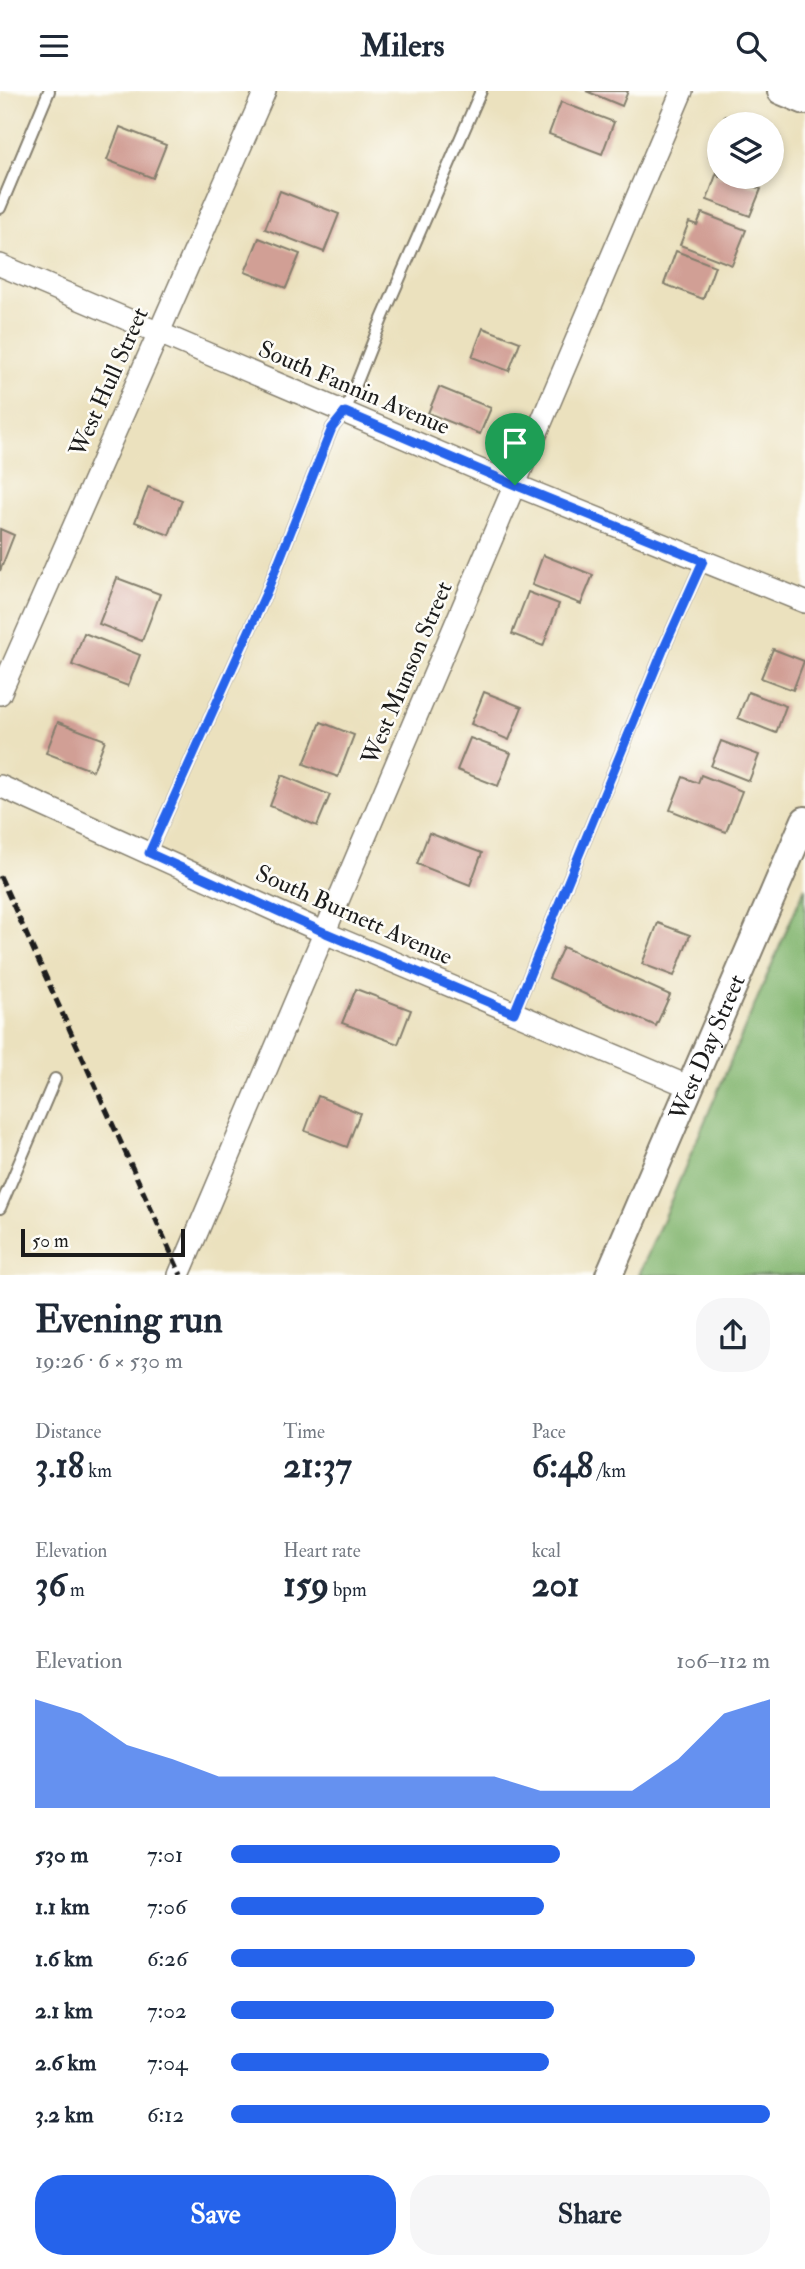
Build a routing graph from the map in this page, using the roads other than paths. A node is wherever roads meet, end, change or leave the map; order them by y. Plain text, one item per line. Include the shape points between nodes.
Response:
1 (264, 91) edge
2 (481, 91) edge
3 (682, 91) edge
4 (781, 91) edge
5 (48, 92) edge
6 (805, 101) edge
7 (0, 208) edge
8 (0, 265) edge
9 (160, 333) junction
10 (345, 412) junction
11 (515, 485) junction
12 (703, 561) junction
13 (805, 602) edge
14 (0, 694) edge
15 (0, 786) edge
16 (805, 820) edge
17 (149, 853) junction
18 (326, 933) junction
19 (514, 1013) junction
20 (55, 1079) dead end
21 (690, 1087) junction
22 (0, 1208) edge
23 (179, 1275) edge
24 (609, 1275) edge

1 - 9 street, West Hull Street
2 - 10 lane
3 - 11 street, West Munson Street
4 - 6 street
5 - 7 lane
8 - 9 street, South Fannin Avenue
9 - 10 street, South Fannin Avenue
9 - 14 street, West Hull Street
10 - 11 street, South Fannin Avenue
10 - 17 lane via 332,428 267,591
11 - 12 street, South Fannin Avenue
11 - 18 street, West Munson Street
12 - 13 street, South Fannin Avenue
12 - 19 lane
15 - 17 street, South Burnett Avenue
16 - 21 street, West Day Street
17 - 18 street, South Burnett Avenue
18 - 19 street, South Burnett Avenue
18 - 23 street, West Munson Street
19 - 21 street, South Burnett Avenue
20 - 22 lane
21 - 24 street, West Day Street

